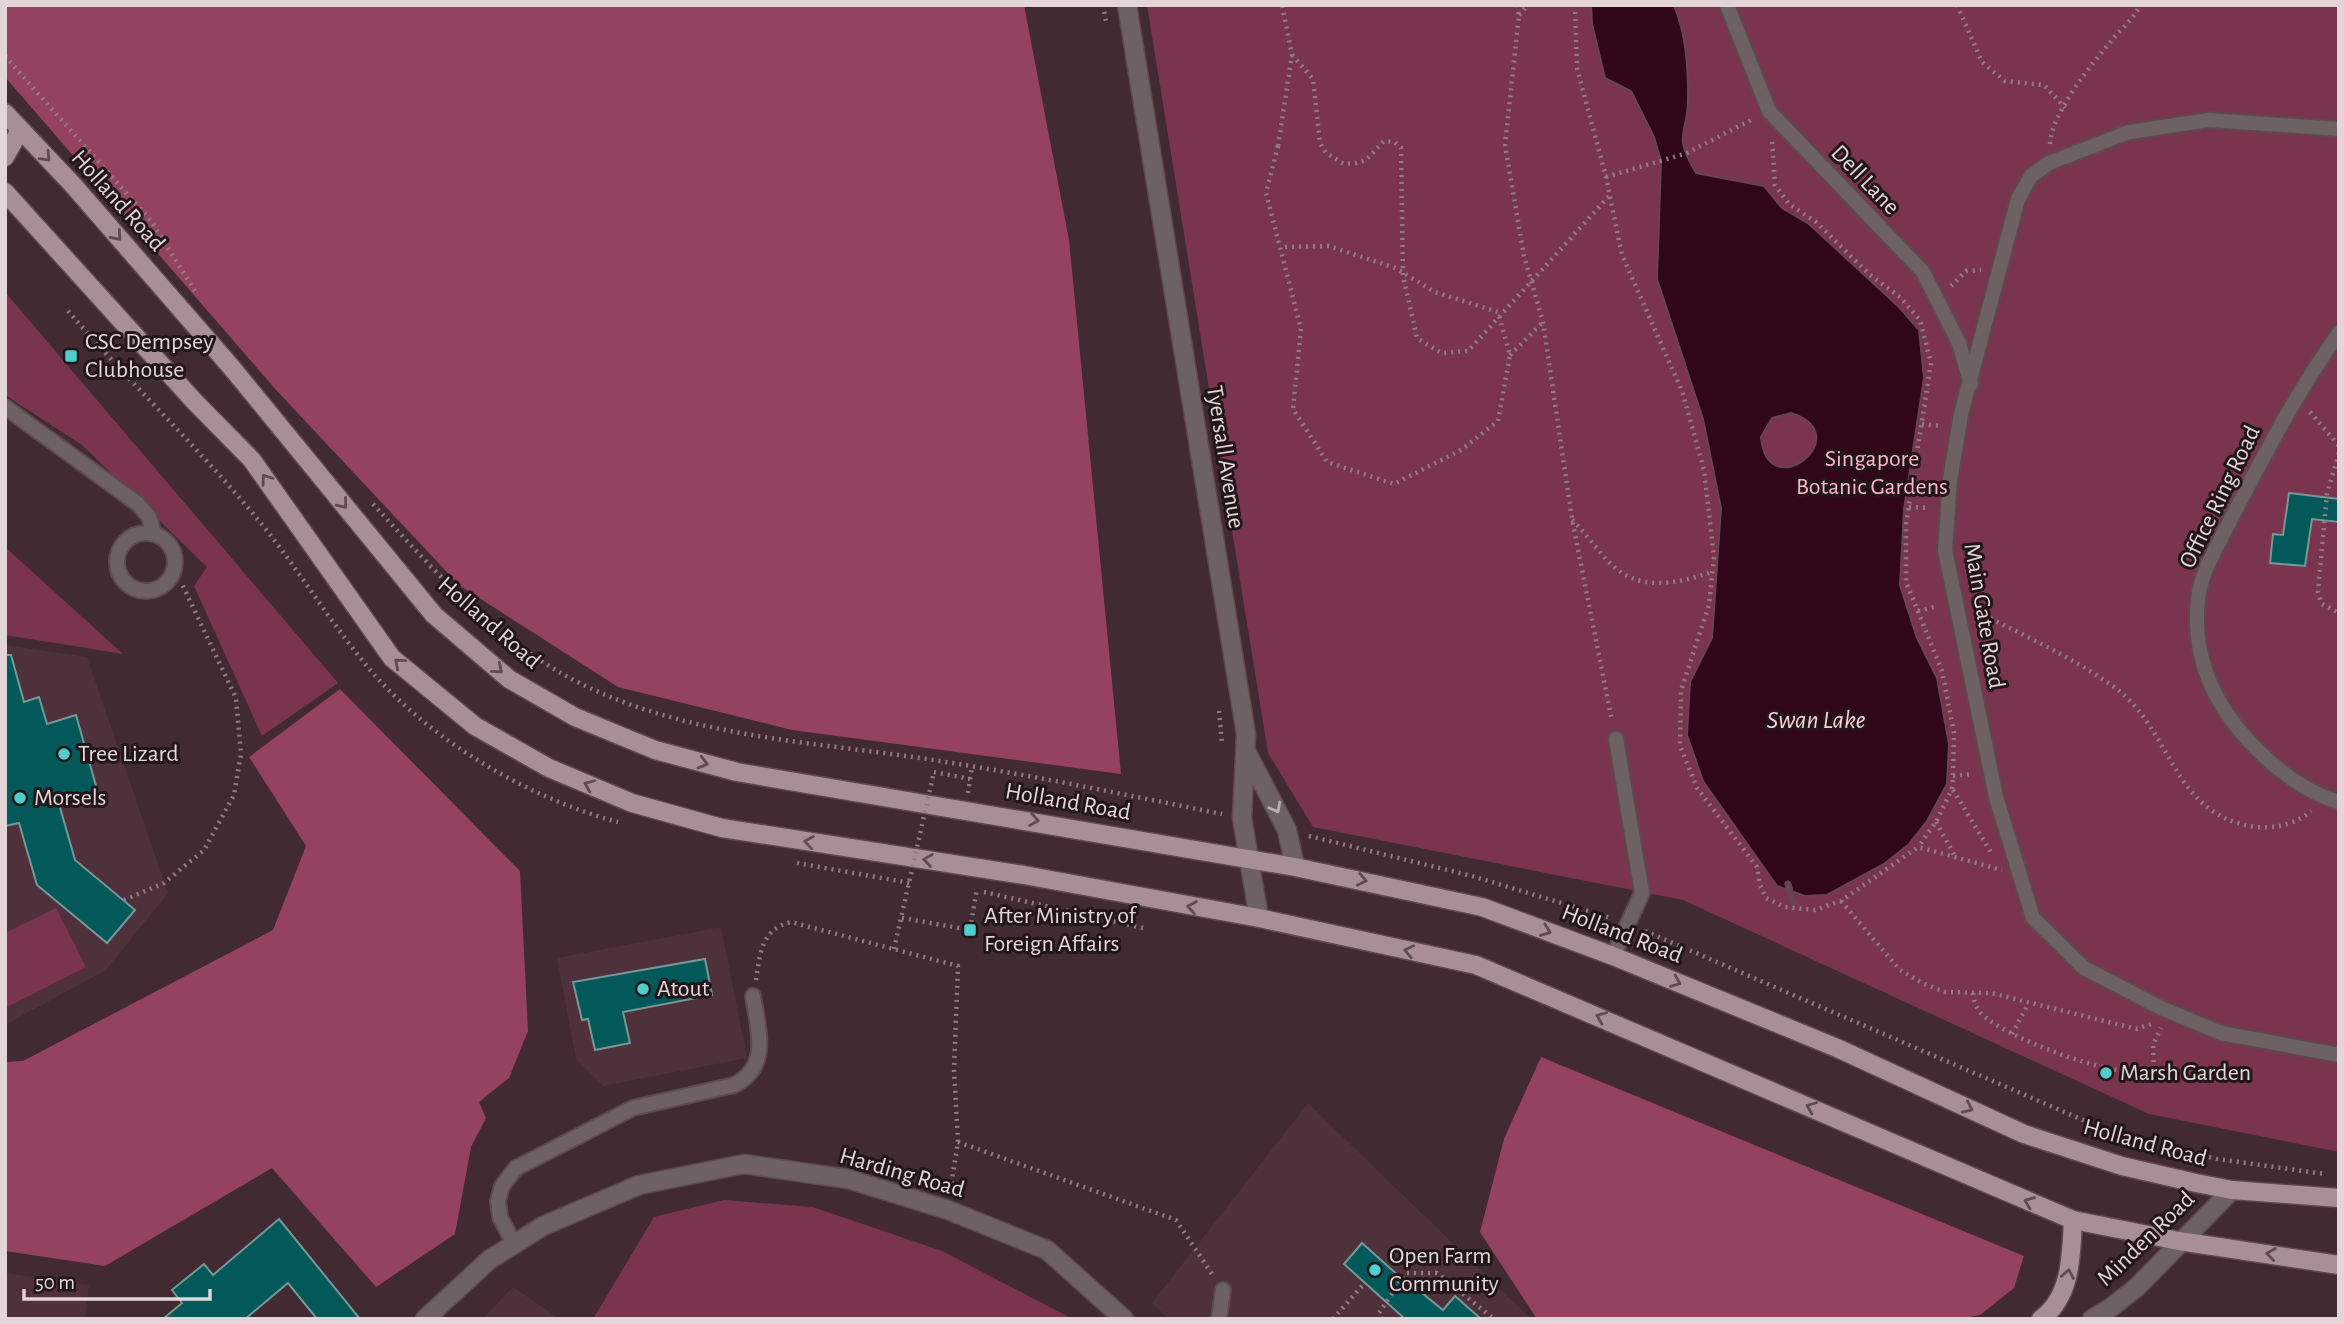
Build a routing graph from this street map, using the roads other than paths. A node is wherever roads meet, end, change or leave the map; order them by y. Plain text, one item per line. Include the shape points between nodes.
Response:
1 (1127, 5) edge
2 (1727, 5) edge
3 (5, 113) edge
4 (2339, 129) edge
5 (20, 130) junction
6 (5, 157) edge
7 (5, 192) edge
8 (2339, 333) edge
9 (1971, 385) junction
10 (5, 407) edge
11 (154, 534) junction
12 (1616, 739) road end
13 (1247, 753) junction
14 (2339, 802) edge
15 (1251, 860) junction
16 (1295, 867) junction
17 (1259, 918) junction
18 (1613, 956) junction
19 (753, 996) road end
20 (2339, 1055) edge
21 (2232, 1190) junction
22 (2339, 1198) edge
23 (2073, 1220) junction
24 (2179, 1241) junction
25 (514, 1244) junction
26 (2339, 1265) edge
27 (1223, 1290) road end
28 (425, 1319) edge
29 (1124, 1319) edge
30 (1219, 1319) edge
31 (2041, 1319) edge
32 (2092, 1319) edge

1 - 13 street, Tyersall Avenue
2 - 9 lane, Dell Lane via 1769,111 1923,272 1959,343
3 - 5 main road, Holland Road
4 - 9 lane, Main Gate Road via 2209,120 2129,132 2049,163 2031,176 2018,199
5 - 6 main road
5 -> 15 main road, Holland Road via 223,358 434,615 509,679 575,717 655,750 737,772
17 -> 7 main road via 722,828 632,803 549,768 475,726 392,658 252,460
8 - 14 lane, Office Ring Road via 2296,396 2213,555 2197,598 2198,649 2211,688 2229,720 2269,762 2324,798
9 - 20 lane, Main Gate Road via 1961,414 1945,550 1996,797 2033,918 2084,968 2170,1012 2221,1034
10 - 11 lane via 138,504 149,517
11 - 11 lane via 172,549 173,573 156,590 132,588 122,580 117,558 121,546 130,537
12 - 18 lane via 1643,893
13 - 15 street, Tyersall Avenue via 1242,818
13 -> 16 street via 1287,830
15 - 16 main road, Holland Road
15 - 17 street, Tyersall Avenue
16 -> 18 main road, Holland Road via 1482,907
23 -> 17 main road via 1476,965
18 -> 21 main road, Holland Road via 1848,1053 2024,1134 2122,1166
19 - 25 lane via 759,1040 757,1064 749,1078 633,1108 516,1167 498,1201 500,1217
21 - 22 main road, Holland Road
21 - 24 street, Minden Road
23 - 24 main road
31 -> 23 main road via 2054,1310 2066,1285
26 -> 24 main road
24 - 32 street, Minden Road via 2136,1288
25 - 28 street, Harding Road via 489,1260
25 - 29 street, Harding Road via 543,1226 639,1185 744,1164 848,1179 948,1210 1047,1250
27 - 30 lane

